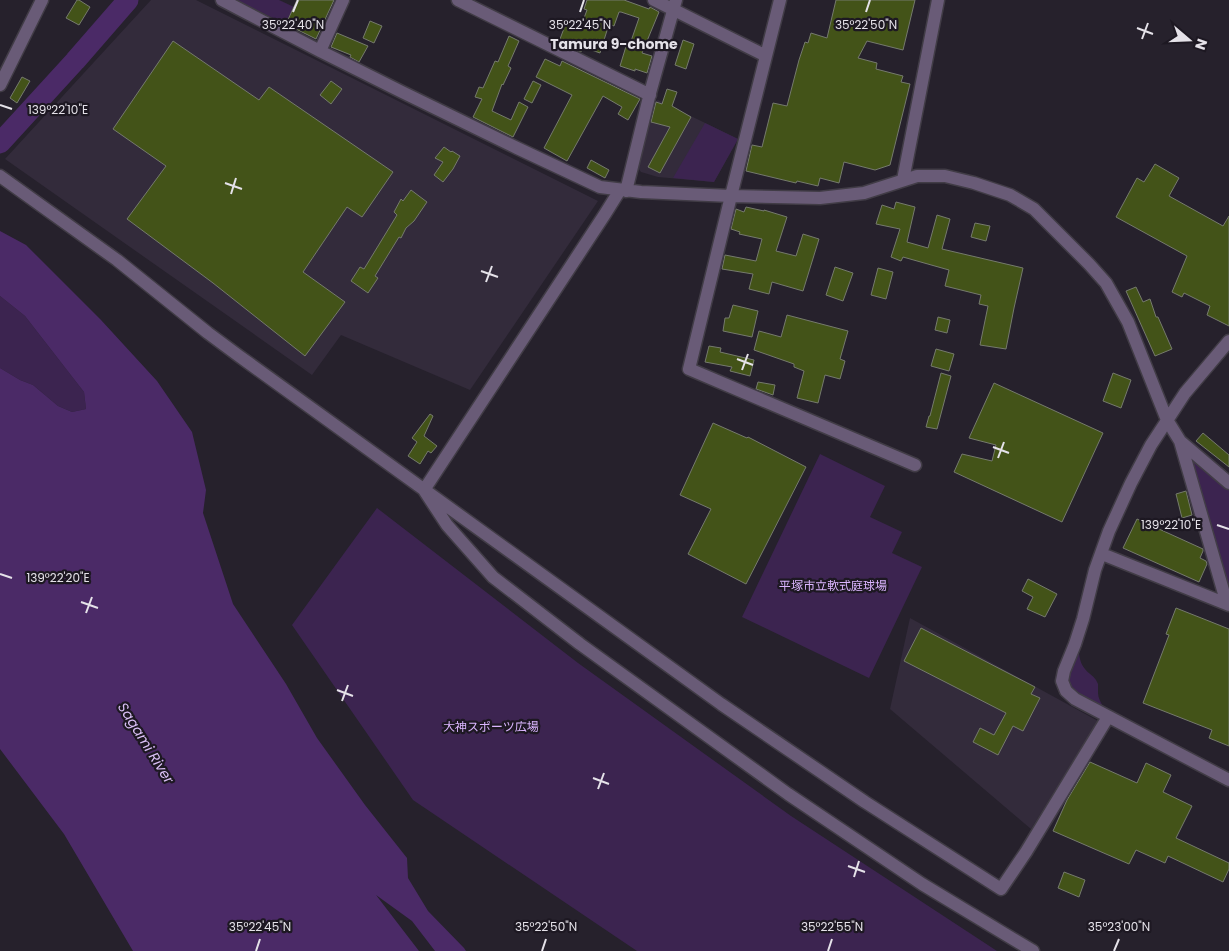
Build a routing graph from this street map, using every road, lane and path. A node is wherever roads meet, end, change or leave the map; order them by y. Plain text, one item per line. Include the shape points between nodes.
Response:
1 (42, 0) edge
2 (222, 0) edge
3 (343, 0) edge
4 (458, 0) edge
5 (654, 0) edge
6 (780, 0) edge
7 (938, 0) edge
8 (675, 5) edge
9 (320, 51) junction
10 (766, 56) junction
11 (0, 85) edge
12 (650, 95) junction
13 (0, 176) edge
14 (903, 180) junction
15 (623, 191) junction
16 (731, 196) junction
17 (1229, 341) edge
18 (1167, 420) junction
19 (1181, 444) junction
20 (915, 465) dead end
21 (1229, 484) edge
22 (424, 490) junction
23 (1107, 556) dead end
24 (1228, 605) edge
25 (1108, 717) junction
26 (1229, 780) edge
27 (1033, 951) edge

1 - 11 street
2 - 9 street
3 - 9 street
4 - 12 street
5 - 8 street
6 - 10 street
7 - 14 street
8 - 10 street
8 - 12 street
9 - 15 street via 600,187
10 - 16 street
12 - 15 street
13 - 22 street via 117,260 224,345
14 - 16 street via 864,193 820,198
14 - 18 street via 917,176 945,176 1010,195 1034,209 1106,283 1128,322
15 - 16 street
15 - 22 street
16 - 20 street via 689,369
17 - 18 street via 1185,393
18 - 19 street
18 - 25 street via 1131,483 1109,531 1062,681 1066,691 1075,699
19 - 21 street
19 - 24 street
22 - 25 street via 721,704 865,802 1002,889
22 - 27 street via 447,525 493,577 580,644 796,800 922,884
23 - 24 street
25 - 26 street

